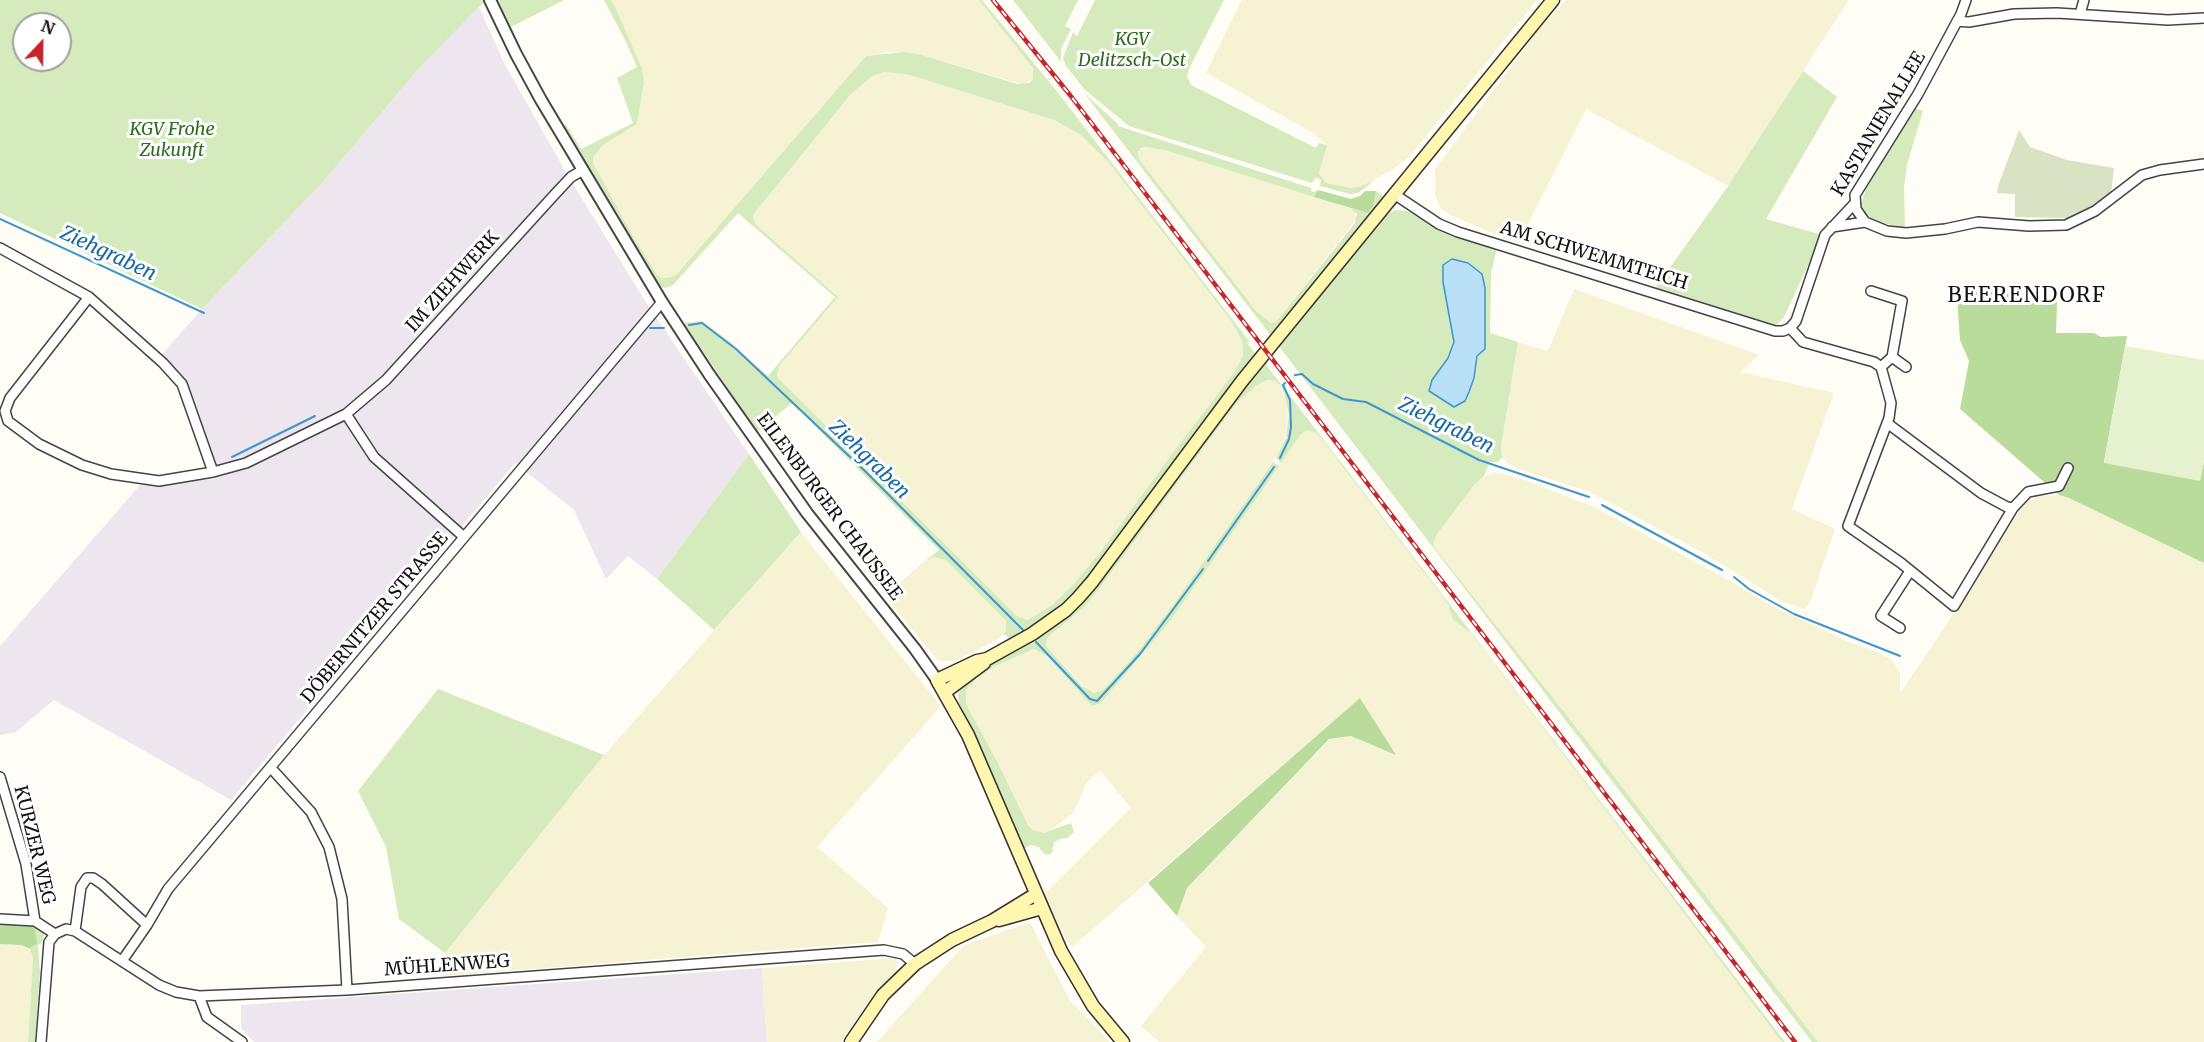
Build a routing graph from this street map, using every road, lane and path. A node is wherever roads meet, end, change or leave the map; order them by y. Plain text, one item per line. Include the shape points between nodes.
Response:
1 (490, 0) edge
2 (1553, 0) edge
3 (1966, 0) edge
4 (2084, 0) edge
5 (2080, 14) junction
6 (2204, 18) edge
7 (1957, 21) junction
8 (2204, 164) edge
9 (583, 170) junction
10 (1394, 194) junction
11 (1855, 203) junction
12 (1865, 222) junction
13 (1831, 227) junction
14 (0, 248) edge
15 (1871, 291) dead end
16 (89, 297) junction
17 (662, 302) junction
18 (1790, 328) junction
19 (1892, 357) junction
20 (1881, 367) junction
21 (1906, 367) dead end
22 (346, 414) junction
23 (1887, 423) junction
24 (2068, 468) dead end
25 (213, 472) junction
26 (2013, 508) junction
27 (464, 537) junction
28 (1910, 571) junction
29 (1900, 628) dead end
30 (987, 659) junction
31 (937, 680) junction
32 (945, 692) junction
33 (271, 768) junction
34 (0, 777) edge
35 (1036, 894) junction
36 (1042, 908) junction
37 (0, 919) edge
38 (35, 921) junction
39 (992, 921) junction
40 (147, 925) junction
41 (75, 931) junction
42 (54, 934) junction
43 (122, 961) junction
44 (915, 964) junction
45 (347, 990) junction
46 (199, 996) junction
47 (41, 1042) edge
48 (242, 1042) edge
49 (851, 1042) edge
50 (1123, 1042) edge

1 - 9 street, EILENBURGER CHAUSSEE via 531,82
2 - 10 main road
3 - 7 street, KASTANIENALLEE
4 - 5 street
5 - 6 street via 2168,20
5 - 7 street via 2014,14
7 - 11 street, KASTANIENALLEE via 1855,195
8 - 12 street via 2142,175 2095,211 2066,225 1978,222 1906,233
9 - 17 street, EILENBURGER CHAUSSEE
9 - 22 street, IM ZIEHWERK via 571,177 386,380
10 - 18 street, AM SCHWEMMTEICH via 1458,232 1775,331
10 - 30 main road via 1242,381 1092,582 1066,610 1042,628
11 - 12 street
11 - 13 street, KASTANIENALLEE
12 - 13 street
13 - 18 street, KASTANIENALLEE
14 - 16 street
15 - 19 street via 1902,301
16 - 25 street via 182,384
16 - 25 street, IM ZIEHWERK via 10,398 5,411 8,421 39,444 111,474 159,481
17 - 27 street, DÖBERNITZER STRASSE
17 - 31 street, EILENBURGER CHAUSSEE via 807,513
18 - 20 street via 1803,342
19 - 20 street
19 - 21 street
20 - 23 street via 1891,403
22 - 25 street, IM ZIEHWERK via 246,463
22 - 27 street via 374,457
23 - 26 street via 1981,493
23 - 28 street via 1848,526
24 - 26 street via 2060,486 2028,492
26 - 28 street via 1954,606
27 - 33 street, DÖBERNITZER STRASSE
28 - 29 street via 1881,615
30 - 31 main road
30 - 32 main road
31 - 32 main road, EILENBURGER CHAUSSEE
32 - 35 main road, EILENBURGER CHAUSSEE via 968,735
33 - 40 street, DÖBERNITZER STRASSE via 168,889
33 - 45 street via 311,812 329,847 342,898
34 - 38 street, KURZER WEG via 26,864
35 - 36 main road, EILENBURGER CHAUSSEE
35 - 39 main road
36 - 39 main road
36 - 50 main road, EILENBURGER CHAUSSEE via 1080,988
37 - 38 street
38 - 42 street
39 - 44 main road
40 - 41 street via 102,884 87,878 81,887
40 - 43 street, DÖBERNITZER STRASSE
41 - 42 street via 66,929
41 - 43 street, MÜHLENWEG
42 - 47 street via 47,950
43 - 46 street, MÜHLENWEG via 159,985
44 - 45 street, MÜHLENWEG via 903,954 884,950
44 - 49 main road via 883,995
45 - 46 street, MÜHLENWEG
46 - 48 street via 207,1017

